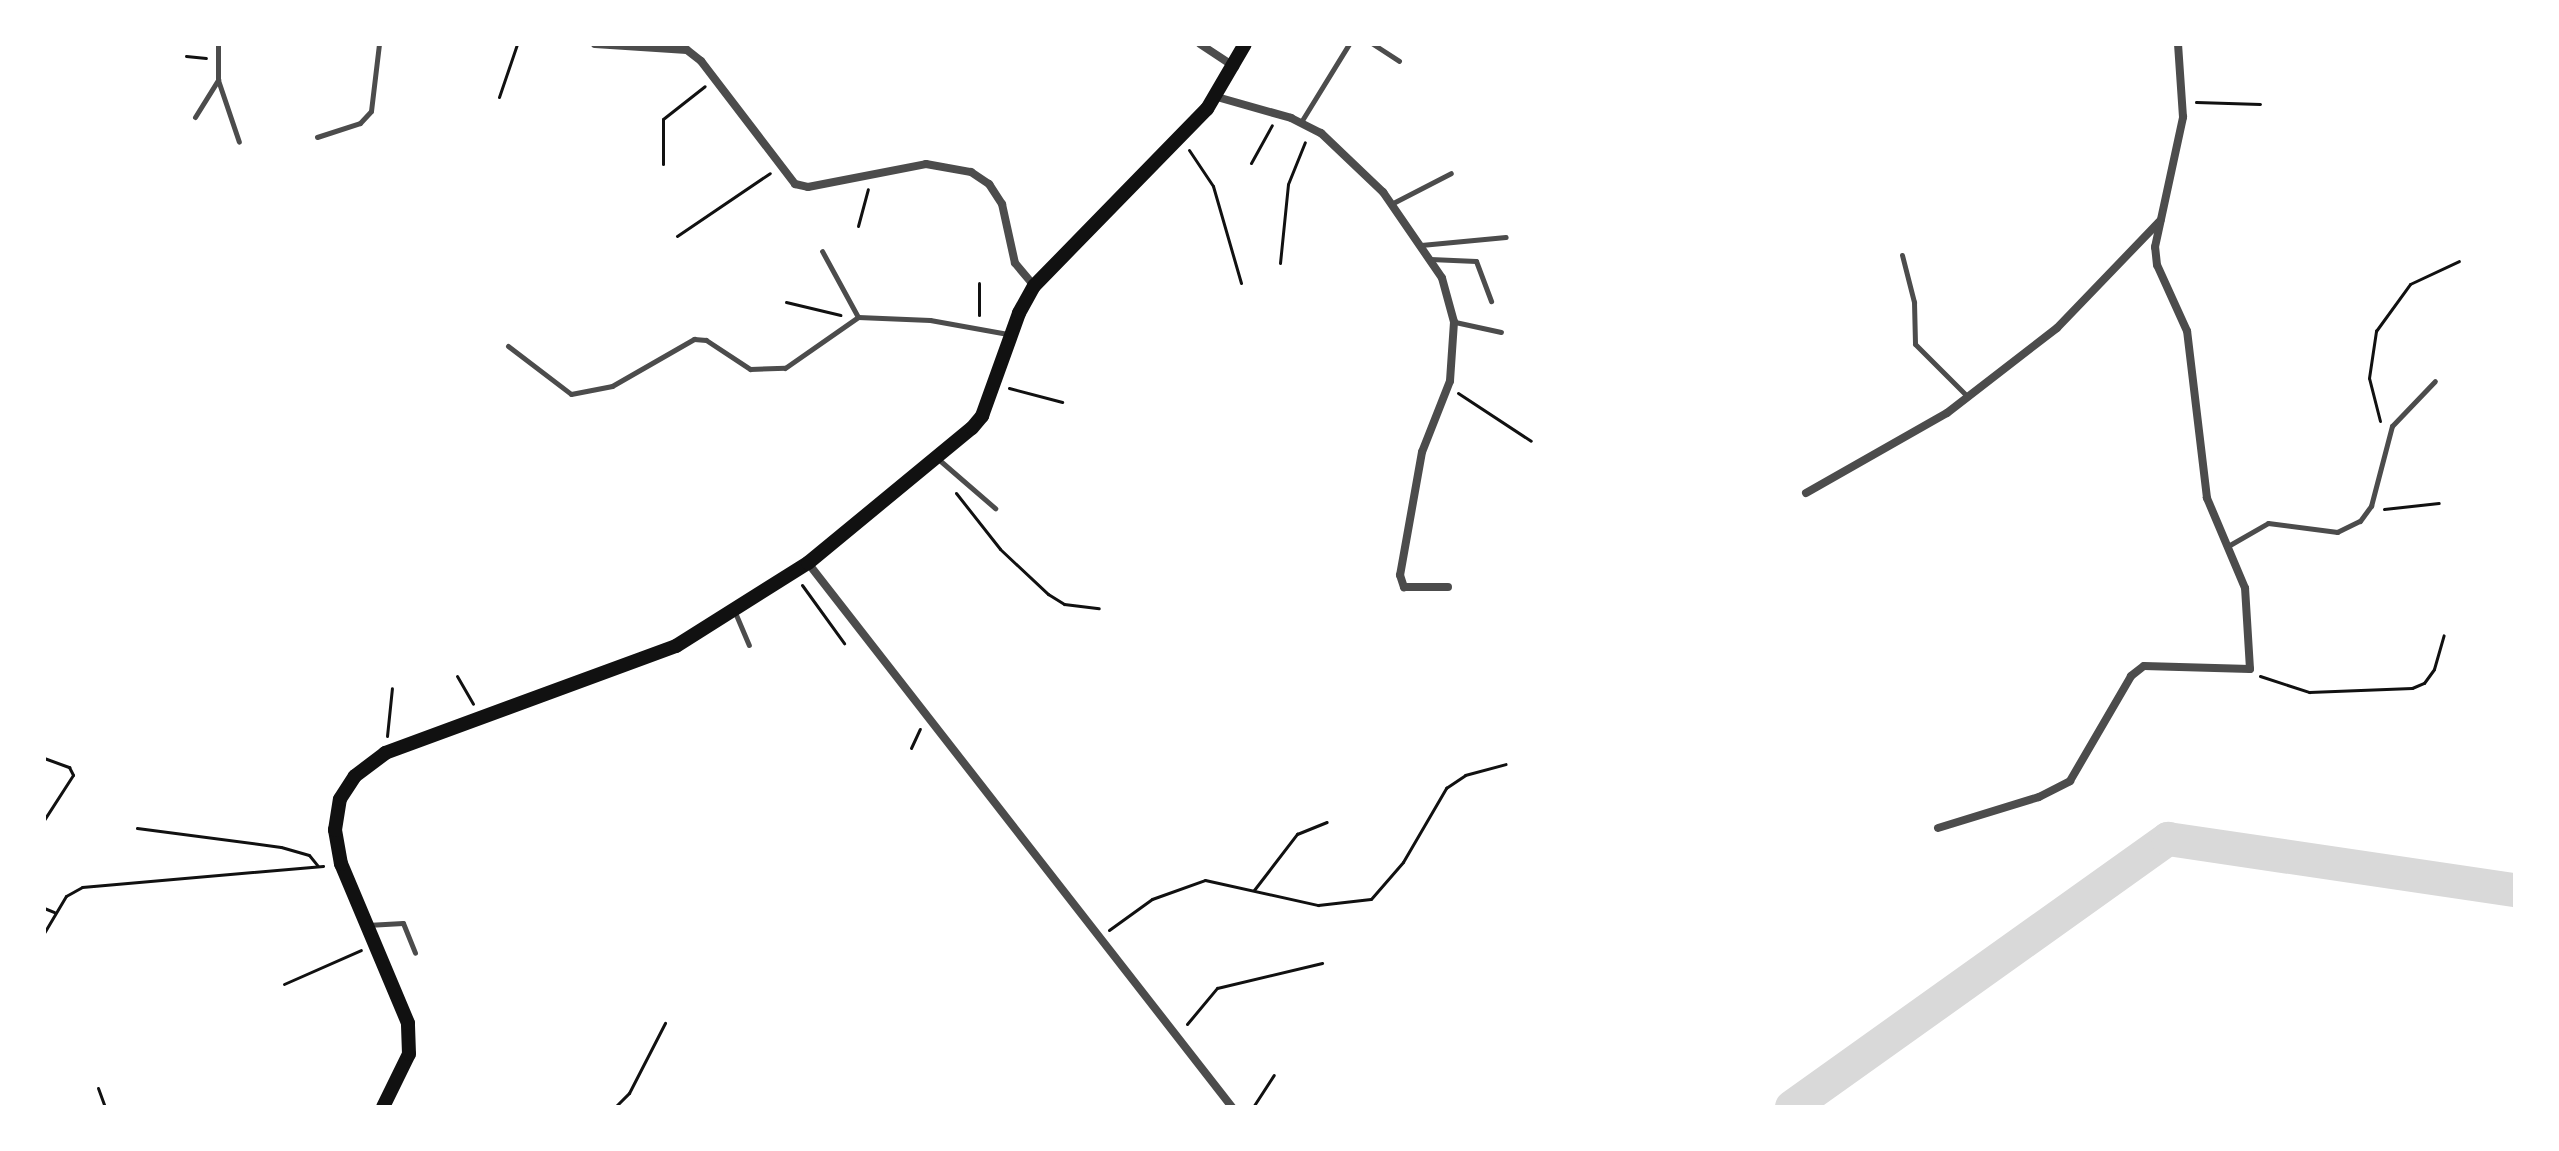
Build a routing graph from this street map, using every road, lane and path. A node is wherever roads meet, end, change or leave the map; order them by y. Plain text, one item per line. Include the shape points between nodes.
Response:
1 (218, 44) edge
2 (379, 44) edge
3 (517, 44) edge
4 (595, 44) edge
5 (1200, 44) edge
6 (1245, 44) edge
7 (1349, 44) edge
8 (1373, 44) edge
9 (2178, 44) edge
10 (186, 56) dead end
11 (218, 60) junction
12 (1399, 61) dead end
13 (1236, 68) junction
14 (218, 80) junction
15 (715, 80) junction
16 (499, 97) dead end
17 (1217, 97) junction
18 (2184, 102) junction
19 (2260, 104) dead end
20 (1277, 115) junction
21 (195, 117) dead end
22 (1301, 122) junction
23 (1311, 127) junction
24 (317, 137) dead end
25 (1179, 138) junction
26 (239, 142) dead end
27 (1251, 163) dead end
28 (663, 164) dead end
29 (778, 167) junction
30 (1451, 173) dead end
31 (872, 174) junction
32 (1393, 203) junction
33 (2161, 220) junction
34 (858, 226) dead end
35 (677, 236) dead end
36 (1506, 237) dead end
37 (1420, 245) junction
38 (822, 251) dead end
39 (1902, 255) dead end
40 (1429, 259) junction
41 (2459, 261) dead end
42 (1280, 263) dead end
43 (979, 283) dead end
44 (1241, 283) dead end
45 (1034, 286) junction
46 (1491, 301) dead end
47 (786, 302) dead end
48 (858, 317) junction
49 (851, 322) junction
50 (1454, 322) junction
51 (979, 327) junction
52 (1501, 332) dead end
53 (1011, 334) junction
54 (508, 346) dead end
55 (2435, 381) dead end
56 (994, 384) junction
57 (1448, 387) junction
58 (1968, 397) junction
59 (1062, 402) dead end
60 (1531, 441) dead end
61 (2387, 442) junction
62 (936, 457) junction
63 (950, 485) dead end
64 (1806, 493) dead end
65 (2439, 503) dead end
66 (995, 508) dead end
67 (2369, 512) junction
68 (2227, 546) junction
69 (808, 563) junction
70 (792, 573) junction
71 (1448, 587) dead end
72 (1099, 608) dead end
73 (734, 609) junction
74 (2444, 635) dead end
75 (844, 643) dead end
76 (749, 645) dead end
77 (2250, 669) junction
78 (457, 676) dead end
79 (392, 688) dead end
80 (926, 715) junction
81 (483, 719) junction
82 (911, 748) dead end
83 (385, 753) junction
84 (44, 758) edge
85 (1506, 764) dead end
86 (44, 820) edge
87 (1327, 822) dead end
88 (137, 828) dead end
89 (1938, 828) dead end
90 (341, 864) junction
91 (319, 866) junction
92 (1254, 890) junction
93 (44, 908) edge
94 (54, 912) junction
95 (366, 926) junction
96 (44, 933) edge
97 (1099, 937) junction
98 (374, 944) junction
99 (415, 953) dead end
100 (1322, 963) dead end
101 (284, 984) dead end
102 (665, 1023) dead end
103 (1178, 1037) junction
104 (1274, 1075) dead end
105 (98, 1088) dead end
106 (105, 1107) edge
107 (383, 1107) edge
108 (615, 1107) edge
109 (1232, 1107) edge
110 (1253, 1107) edge

1 - 11 lane
2 - 24 lane via 371,111 360,123
3 - 16 path
4 - 15 street via 687,50
5 - 13 street
6 - 13 main road
7 - 22 lane
8 - 12 lane
9 - 18 street
10 - 11 path
11 - 14 lane
13 - 17 main road
14 - 21 lane
14 - 26 lane
15 - 28 path via 667,112 660,128
15 - 29 street
17 - 20 street
17 - 25 main road
18 - 19 path
18 - 33 street
20 - 22 street
20 - 27 path
22 - 23 street
23 - 32 street
23 - 42 path via 1288,184
25 - 44 path via 1213,186
25 - 45 main road
29 - 31 street via 795,184 808,187
29 - 35 path
30 - 32 lane
31 - 34 path
31 - 45 street via 926,164 971,172 989,184 1002,204 1015,263
32 - 37 street
33 - 58 street via 2057,328
33 - 68 street via 2157,265 2187,331 2207,498
36 - 37 lane
37 - 40 street
38 - 48 lane
39 - 58 lane via 1914,302 1915,344
40 - 46 lane via 1476,261
40 - 50 street via 1450,299
41 - 61 path via 2410,284 2376,331 2369,378
43 - 51 path
45 - 53 main road
47 - 49 path via 805,303
48 - 49 lane
48 - 51 lane
49 - 54 lane via 785,368 750,369 706,340 694,339 586,395 571,394
50 - 52 lane
50 - 57 street
51 - 53 lane
53 - 56 main road
55 - 61 lane via 2397,416
56 - 59 path
56 - 62 main road via 982,416
57 - 60 path
57 - 71 street via 1422,452 1400,575 1404,587
58 - 64 street
61 - 67 lane
62 - 66 lane
62 - 69 main road
63 - 72 path via 1000,549 1048,594 1076,607
65 - 67 path
67 - 68 lane via 2337,532 2268,523
68 - 77 street via 2248,604
69 - 70 main road
69 - 80 street
70 - 73 main road
70 - 75 path
73 - 76 lane
73 - 81 main road via 643,662
74 - 77 path via 2434,669 2424,683 2412,688 2309,692 2278,686
77 - 89 street via 2144,666 2131,676 2070,781 2039,797
78 - 81 path
79 - 83 path
80 - 82 path
80 - 97 street
81 - 83 main road
83 - 90 main road via 355,776 340,799 335,830
84 - 86 path via 69,767 73,775
85 - 92 path via 1465,775 1446,788 1403,862 1371,899 1318,905
87 - 92 path via 1297,834
88 - 91 path via 281,847 309,855
90 - 91 path
90 - 95 main road
91 - 94 path via 82,887
92 - 97 path via 1205,880 1181,886 1152,899
93 - 94 path
94 - 96 path
95 - 98 main road
95 - 99 lane via 403,923
97 - 103 street
98 - 101 path
98 - 107 main road via 408,1023 409,1054
100 - 103 path via 1217,988
102 - 108 path via 629,1093
103 - 109 street
104 - 110 path
105 - 106 path

